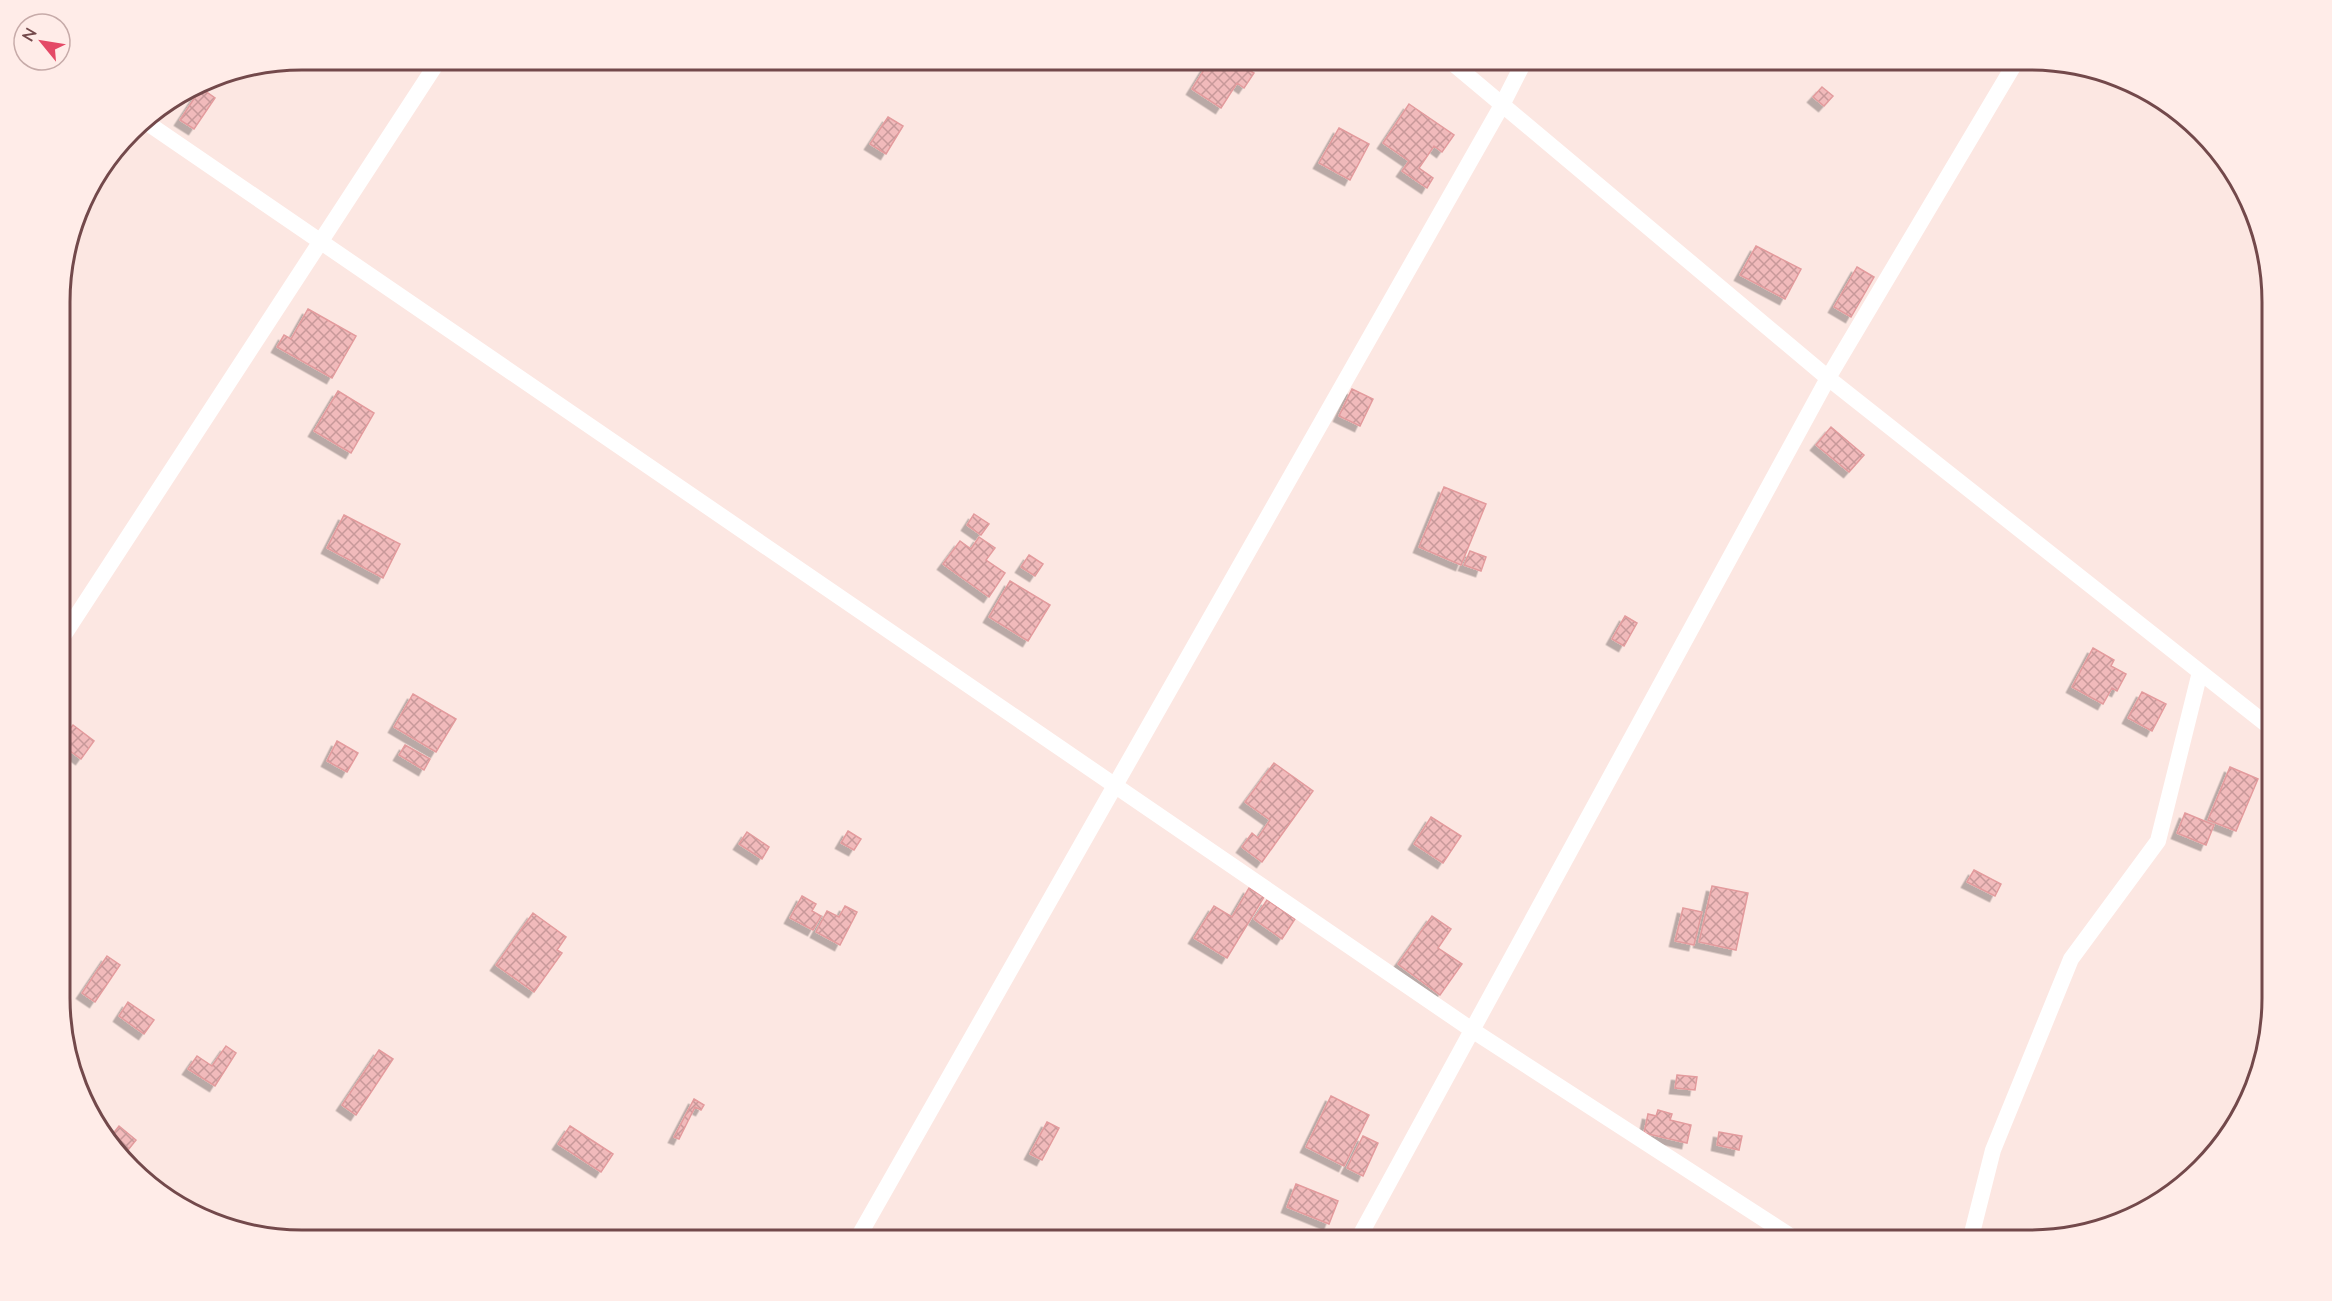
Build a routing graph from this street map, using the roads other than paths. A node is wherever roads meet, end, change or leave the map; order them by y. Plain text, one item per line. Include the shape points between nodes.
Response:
1 (432, 70) edge
2 (1461, 70) edge
3 (1520, 70) edge
4 (2011, 70) edge
5 (1502, 105) junction
6 (152, 126) edge
7 (321, 240) junction
8 (1828, 378) junction
9 (70, 626) edge
10 (2200, 672) junction
11 (2262, 721) edge
12 (1115, 785) junction
13 (1472, 1030) junction
14 (862, 1231) edge
15 (1362, 1231) edge
16 (1784, 1231) edge
17 (1972, 1231) edge

1 - 7 street
2 - 5 street
3 - 5 street
4 - 8 street
5 - 8 street
5 - 12 street
6 - 7 street
7 - 9 street
7 - 12 street
8 - 10 street
8 - 13 street
10 - 11 street
10 - 17 street via 2158,841 2071,959 1993,1150
12 - 13 street
12 - 14 street
13 - 15 street
13 - 16 street

